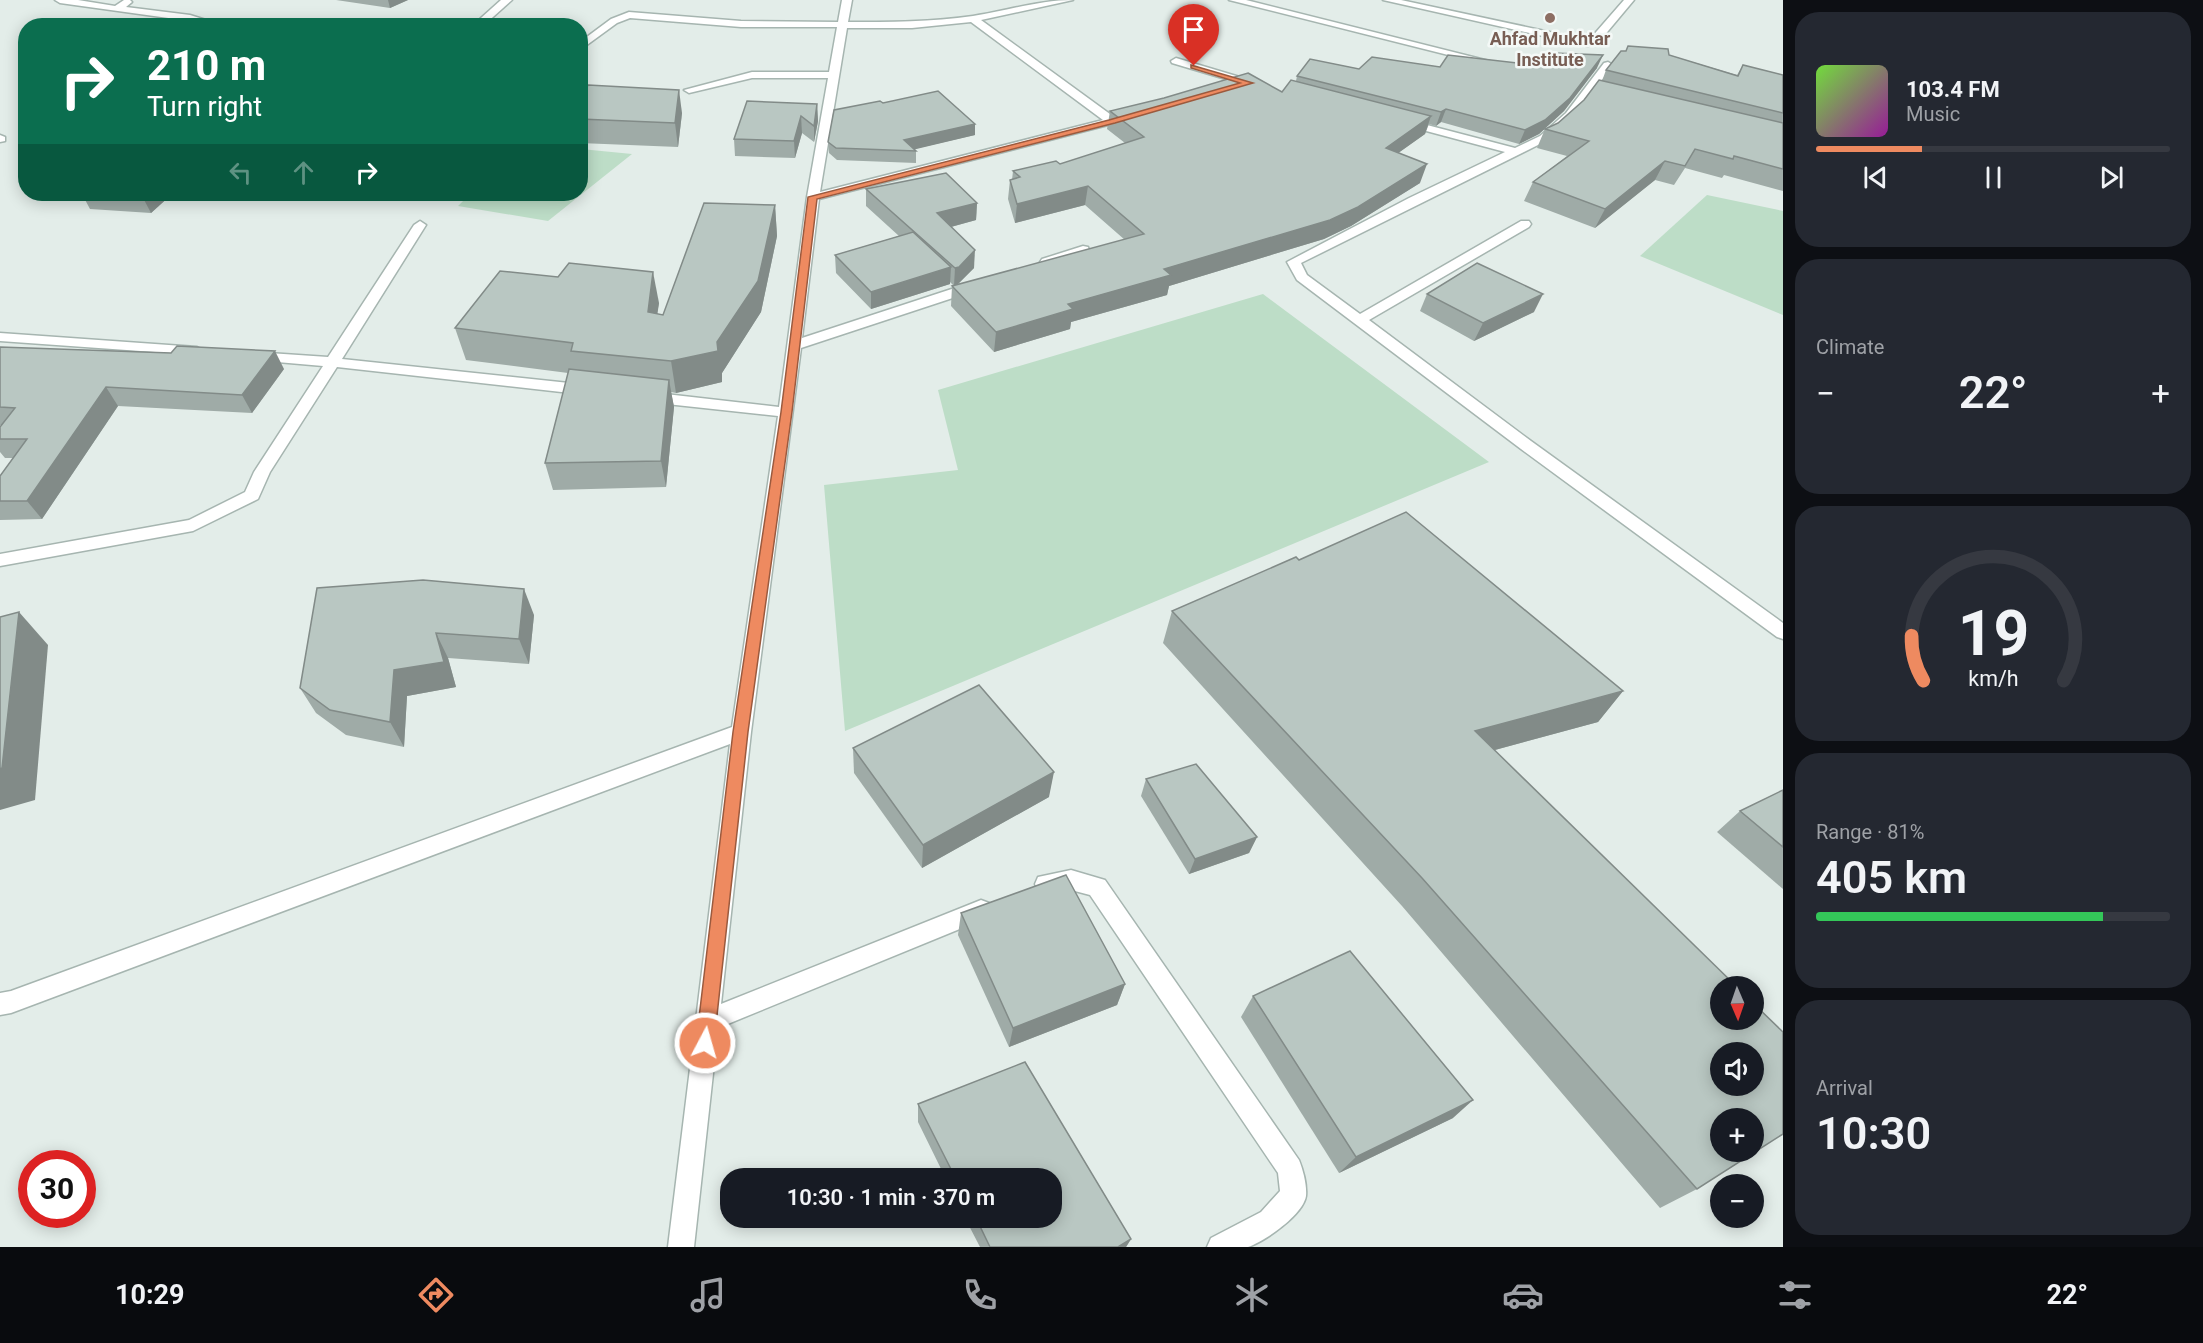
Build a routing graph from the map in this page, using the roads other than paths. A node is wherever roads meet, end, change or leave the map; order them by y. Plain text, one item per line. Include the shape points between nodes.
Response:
1 (60, 0) edge
2 (130, 0) edge
3 (507, 0) edge
4 (847, 0) edge
5 (1068, 0) edge
6 (1234, 0) edge
7 (1388, 0) edge
8 (1629, 0) edge
9 (117, 9) junction
10 (190, 18) edge
11 (486, 18) edge
12 (973, 19) junction
13 (843, 26) junction
14 (588, 41) edge
15 (1176, 61) dead end
16 (1608, 65) edge
17 (1509, 67) edge
18 (834, 75) junction
19 (1249, 83) junction
20 (1265, 87) edge
21 (689, 90) dead end
22 (1229, 90) edge
23 (1144, 113) edge
24 (1394, 120) edge
25 (1112, 121) junction
26 (1514, 152) junction
27 (813, 197) junction
28 (1525, 224) dead end
29 (420, 225) dead end
30 (1083, 250) edge
31 (1039, 265) edge
32 (983, 283) edge
33 (1360, 321) junction
34 (0, 337) edge
35 (795, 345) junction
36 (214, 353) edge
37 (238, 354) edge
38 (333, 362) junction
39 (608, 392) edge
40 (631, 395) edge
41 (786, 412) junction
42 (0, 560) edge
43 (1783, 632) edge
44 (741, 732) junction
45 (1021, 894) edge
46 (999, 902) edge
47 (0, 1004) edge
48 (707, 1021) junction
49 (681, 1247) edge
50 (1220, 1247) edge

1 - 9 street
2 - 9 street
3 - 11 street
4 - 13 street
5 - 12 street
6 - 17 street
7 - 8 street via 1587,43 1594,41
9 - 10 street
12 - 13 street
12 - 25 street
13 - 14 street via 741,24 629,15
13 - 18 street
15 - 19 street
16 - 26 street via 1595,94 1555,130
18 - 21 street via 752,75
18 - 27 street
19 - 20 street
19 - 22 street
23 - 25 street
24 - 26 street
25 - 27 street
26 - 33 street via 1294,262 1302,277
27 - 35 street
28 - 33 street
29 - 38 street
30 - 31 street
32 - 35 street
33 - 43 street
34 - 36 street
35 - 41 street
37 - 38 street
38 - 39 street
38 - 42 street via 262,472 252,495 194,525
40 - 41 street
41 - 44 street
44 - 47 street
44 - 48 street
45 - 50 street via 1071,880 1097,887 1290,1169 1293,1196 1270,1221
46 - 48 street
48 - 49 street

